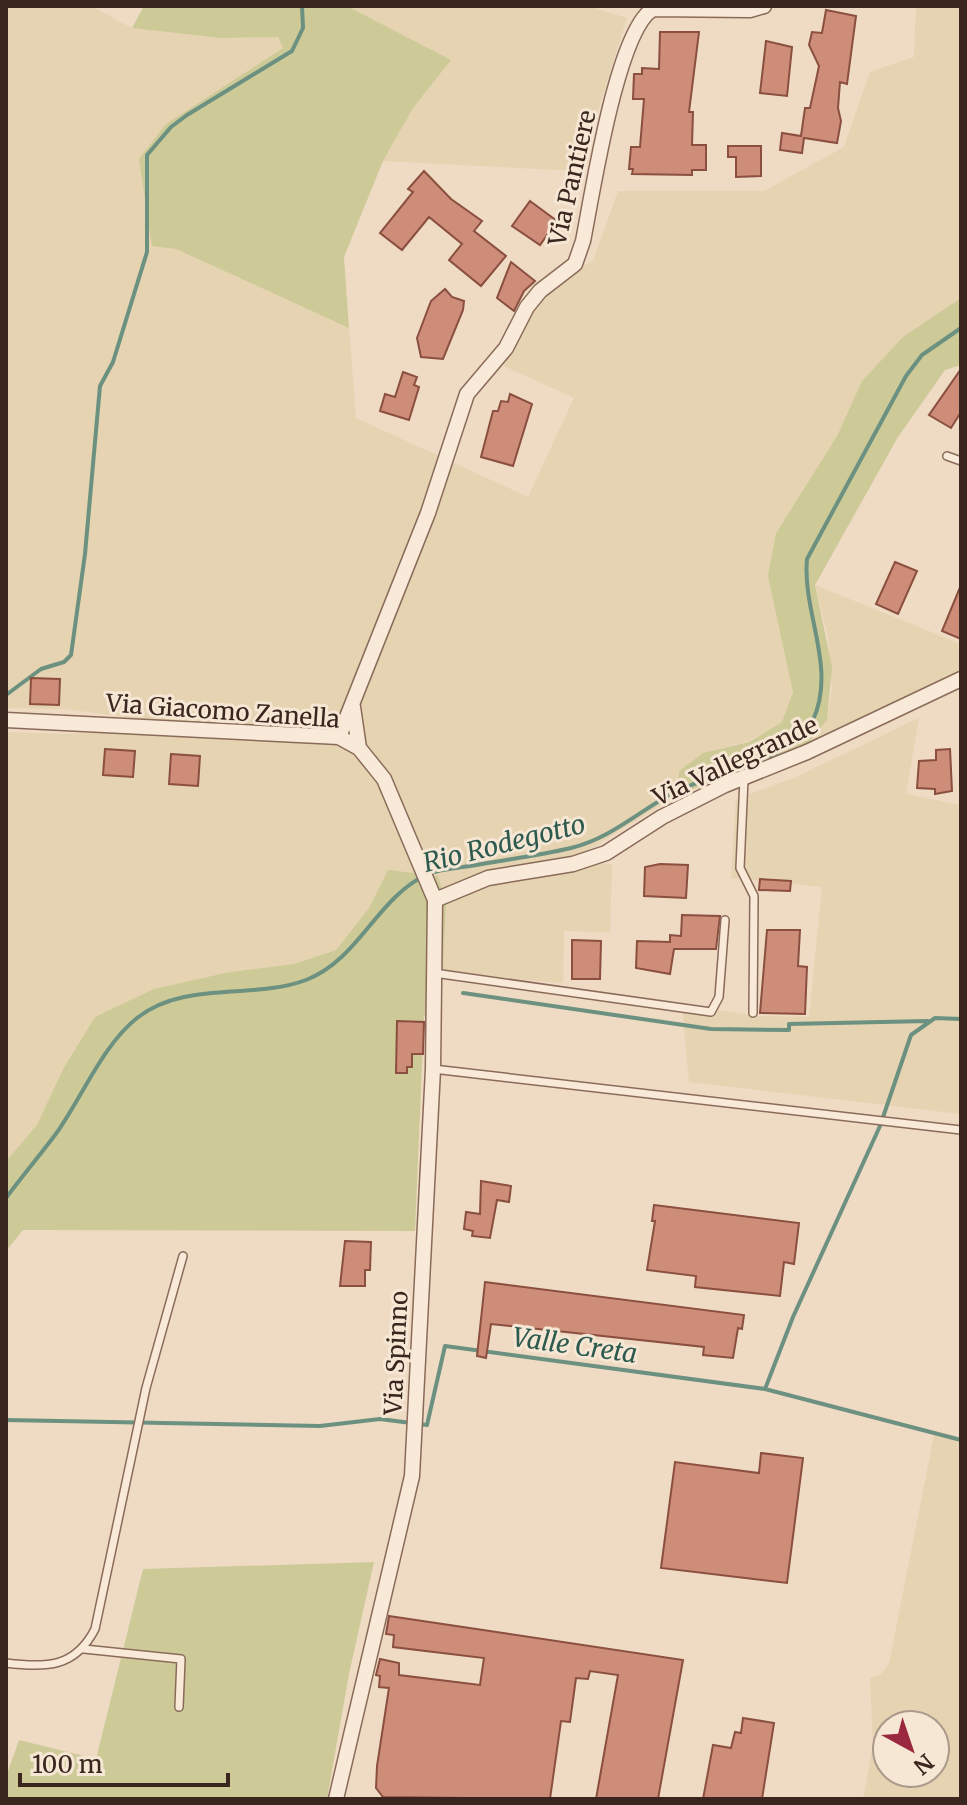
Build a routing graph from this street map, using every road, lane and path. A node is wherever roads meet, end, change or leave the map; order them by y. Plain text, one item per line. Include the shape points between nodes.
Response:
1 (764, 6) edge
2 (947, 456) dead end
3 (961, 461) edge
4 (961, 679) edge
5 (353, 707) junction
6 (6, 720) edge
7 (339, 737) junction
8 (359, 748) junction
9 (744, 778) junction
10 (435, 900) junction
11 (725, 920) dead end
12 (432, 973) junction
13 (753, 1013) dead end
14 (433, 1069) junction
15 (961, 1130) edge
16 (183, 1256) dead end
17 (84, 1649) junction
18 (6, 1663) edge
19 (179, 1707) dead end
20 (336, 1799) edge

1 - 5 street, Via Pantiere via 653,9 642,15 618,77 575,264 540,291 506,348 467,394 428,513
2 - 3 lane
4 - 9 street, Via Vallegrande
5 - 7 street, Via Pantiere
5 - 8 street, Via Pantiere
6 - 7 street, Via Giacomo Zanella
7 - 8 street, Via Giacomo Zanella
8 - 10 street, Via Giacomo Zanella via 384,779
9 - 10 street, Via Vallegrande via 662,817 606,853 488,878
9 - 13 lane via 740,868 754,896
10 - 12 street, Via Spinno
11 - 12 lane via 719,997 711,1012
12 - 14 street, Via Spinno
14 - 15 lane
14 - 20 street, Via Spinno via 412,1476
16 - 17 lane via 142,1407 107,1585
17 - 18 lane via 60,1663
17 - 19 lane via 181,1659

